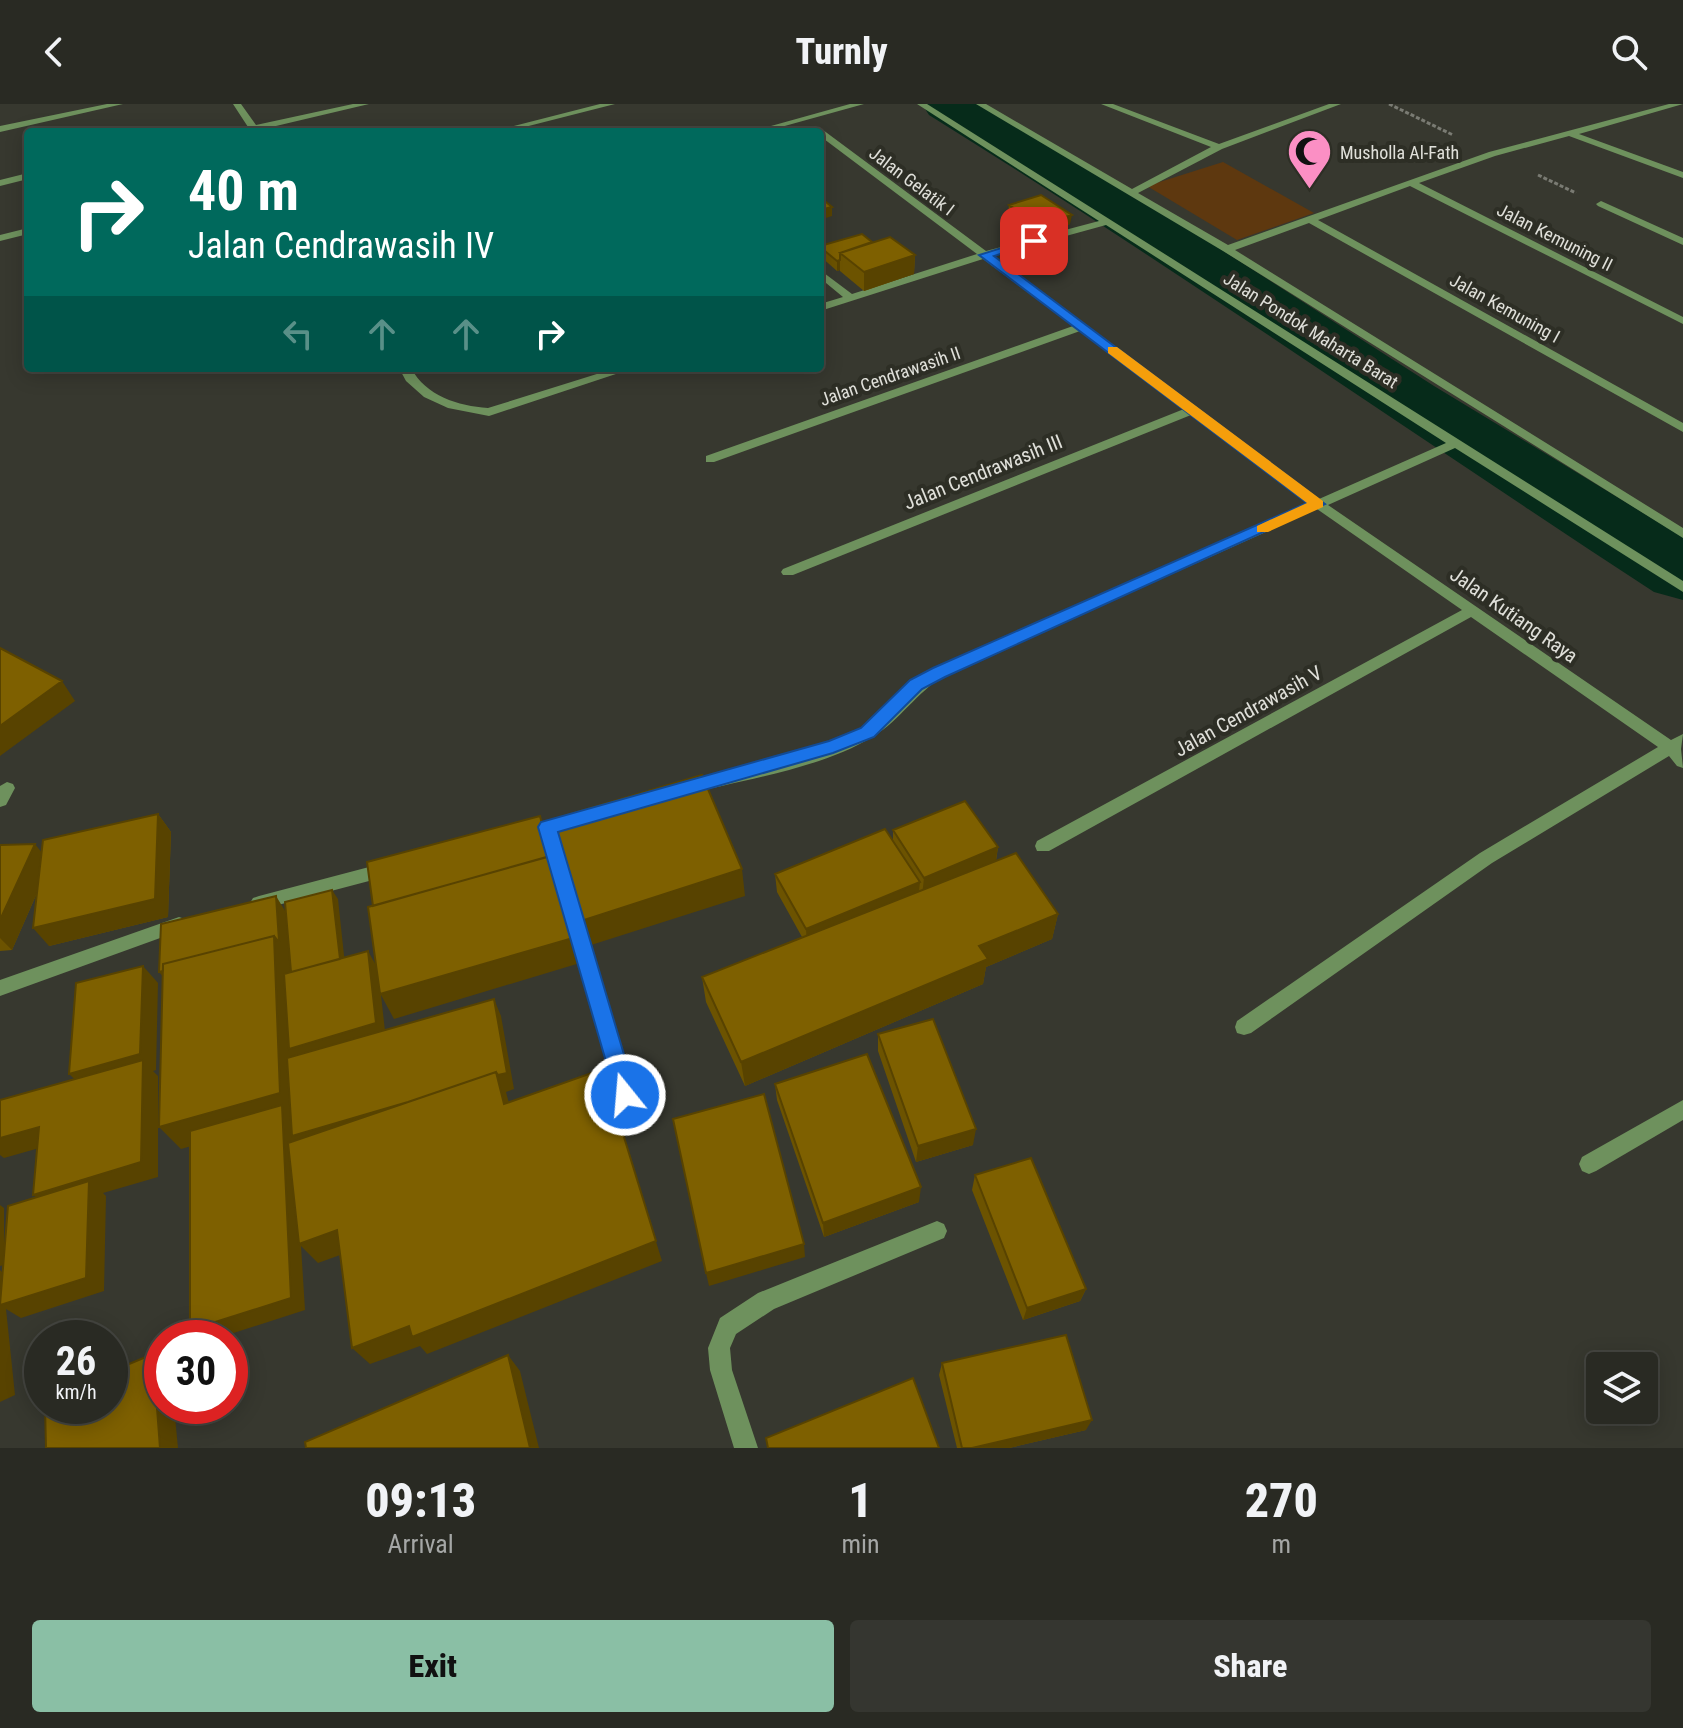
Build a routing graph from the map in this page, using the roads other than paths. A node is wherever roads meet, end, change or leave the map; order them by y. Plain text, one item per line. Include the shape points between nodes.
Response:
1 (119, 104) edge
2 (237, 104) edge
3 (365, 104) edge
4 (611, 104) edge
5 (860, 104) edge
6 (921, 104) edge
7 (980, 104) edge
8 (1105, 104) edge
9 (1337, 104) edge
10 (1679, 104) edge
11 (546, 119) junction
12 (802, 119) junction
13 (254, 128) edge
14 (263, 128) edge
15 (510, 128) edge
16 (556, 128) edge
17 (768, 128) edge
18 (814, 128) edge
19 (0, 129) edge
20 (1569, 133) junction
21 (824, 135) edge
22 (1219, 147) junction
23 (1680, 172) edge
24 (24, 177) edge
25 (0, 183) edge
26 (1411, 183) junction
27 (1131, 193) junction
28 (1601, 204) dead end
29 (1310, 219) junction
30 (1107, 222) junction
31 (24, 232) edge
32 (0, 238) edge
33 (1683, 242) edge
34 (1227, 249) junction
35 (985, 255) junction
36 (824, 276) edge
37 (850, 298) junction
38 (824, 307) edge
39 (1683, 321) edge
40 (1082, 327) junction
41 (407, 372) edge
42 (615, 372) edge
43 (1193, 410) junction
44 (1683, 428) edge
45 (1456, 443) junction
46 (710, 459) dead end
47 (1318, 504) junction
48 (1683, 534) edge
49 (788, 572) dead end
50 (1683, 587) edge
51 (1473, 610) junction
52 (1677, 744) edge
53 (1683, 762) edge
54 (668, 793) edge
55 (548, 827) edge
56 (1043, 846) dead end
57 (411, 863) edge
58 (244, 907) edge
59 (199, 919) edge
60 (0, 988) edge
61 (1244, 1027) dead end
62 (625, 1095) dead end
63 (1683, 1109) edge
64 (1589, 1164) dead end
65 (937, 1231) dead end
66 (746, 1448) edge

1 - 19 street
2 - 13 street
3 - 14 street
4 - 11 street
5 - 12 street
6 - 30 street, Jalan Pondok Maharta Barat
7 - 27 street, Jalan Pondok Maharta Barat
8 - 22 street
9 - 22 street
10 - 20 street
11 - 15 street
11 - 16 street
12 - 17 street
12 - 18 street, Jalan Gelatik I
20 - 23 street
20 - 26 street
21 - 35 street, Jalan Gelatik I
22 - 27 street
24 - 25 street
26 - 29 street
26 - 39 street, Jalan Kemuning II
27 - 34 street, Jalan Pondok Maharta Barat
28 - 33 street
29 - 34 street
29 - 44 street, Jalan Kemuning I
30 - 35 street
30 - 45 street, Jalan Pondok Maharta Barat
31 - 32 street
34 - 48 street, Jalan Pondok Maharta Barat
35 - 37 street
35 - 40 street, Jalan Gelatik I
36 - 37 street
37 - 38 street
40 - 43 street, Jalan Gelatik I
40 - 46 street, Jalan Cendrawasih II
41 - 42 street via 423,392 489,412
43 - 47 street, Jalan Kutiang Raya
43 - 49 street, Jalan Cendrawasih III
45 - 47 street
45 - 50 street, Jalan Pondok Maharta Barat
47 - 51 street, Jalan Kutiang Raya
47 - 54 street via 939,672 916,685 867,733
51 - 52 street, Jalan Kutiang Raya
51 - 56 street, Jalan Cendrawasih V
52 - 53 street, Jalan Kutiang Raya
52 - 61 street via 1486,858
55 - 62 street
57 - 58 street
59 - 60 street
63 - 64 street
65 - 66 street via 766,1301 728,1326 719,1348 721,1370

